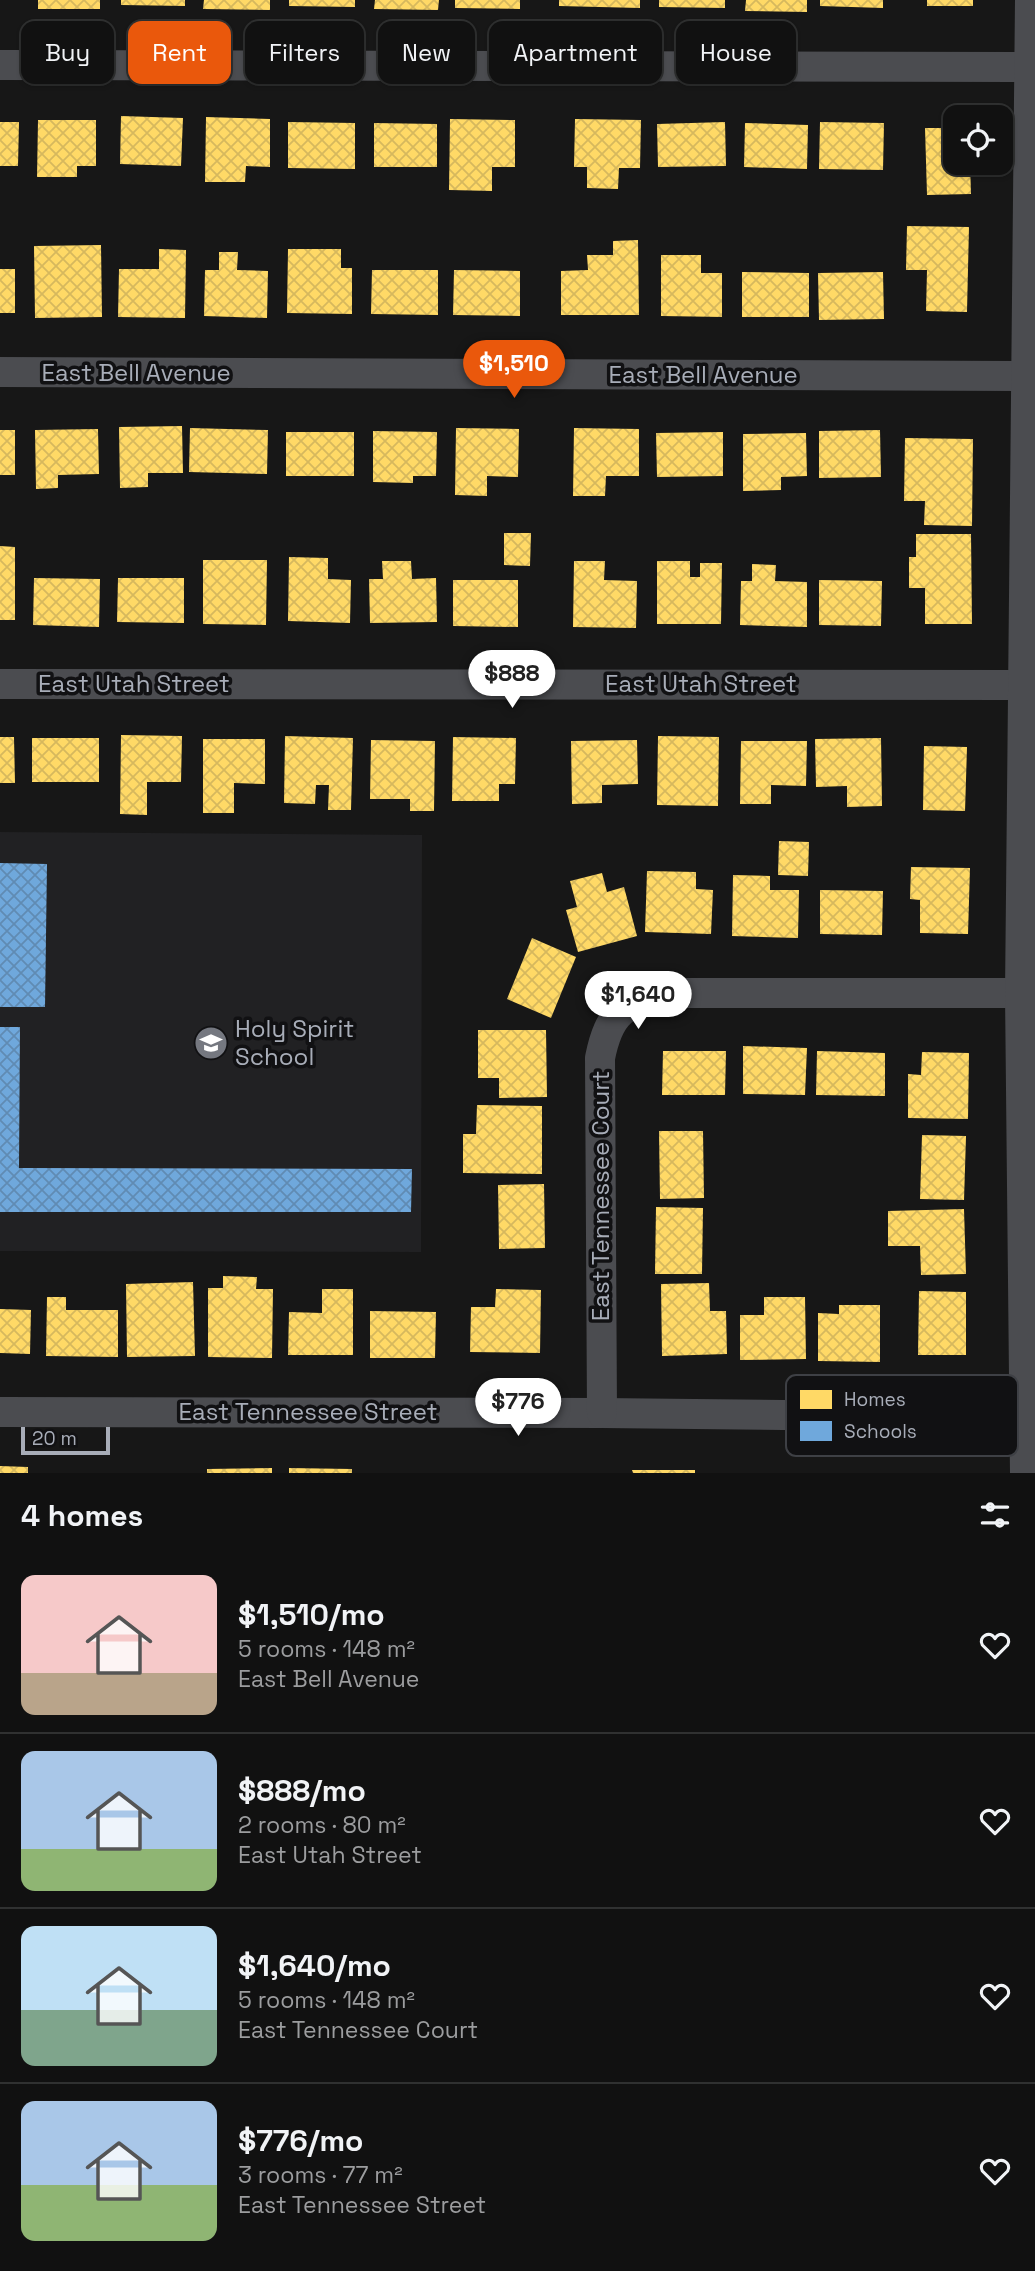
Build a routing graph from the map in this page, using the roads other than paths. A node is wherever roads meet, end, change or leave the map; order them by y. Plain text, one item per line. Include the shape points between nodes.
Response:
1 (1030, 0) edge
2 (0, 65) edge
3 (1033, 67) edge
4 (0, 372) edge
5 (1027, 376) junction
6 (0, 684) edge
7 (1023, 685) junction
8 (1020, 993) junction
9 (0, 1412) edge
10 (602, 1413) junction
11 (786, 1415) edge
12 (1030, 1418) edge
13 (1025, 1473) edge

1 - 3 street
2 - 3 street
3 - 5 street
4 - 5 street, East Bell Avenue
5 - 7 street
6 - 7 street, East Utah Street
7 - 8 street
8 - 10 street, East Tennessee Court via 668,993 639,1000 619,1013 605,1033 600,1058
8 - 12 street
9 - 10 street, East Tennessee Street
10 - 11 street, East Tennessee Street
12 - 13 street

